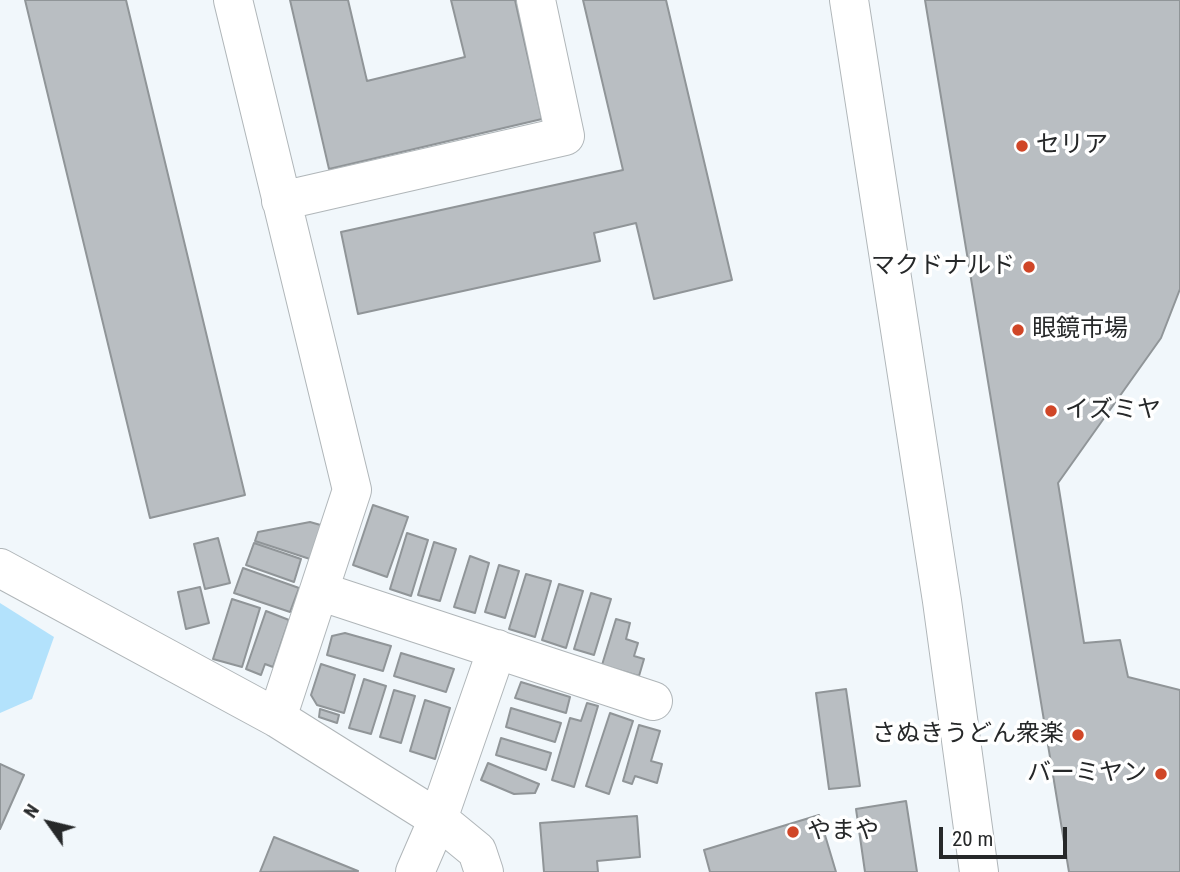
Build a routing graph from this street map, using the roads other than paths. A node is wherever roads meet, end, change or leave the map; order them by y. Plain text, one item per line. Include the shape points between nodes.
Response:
1 (233, 0) edge
2 (536, 0) edge
3 (849, 0) edge
4 (281, 201) junction
5 (0, 568) edge
6 (319, 591) junction
7 (497, 649) junction
8 (653, 701) dead end
9 (277, 718) junction
10 (438, 819) junction
11 (415, 872) edge
12 (484, 872) edge
13 (979, 872) edge

1 - 4 street
2 - 4 street via 565,136
3 - 13 street
4 - 6 street via 352,490
5 - 9 street
6 - 7 street
6 - 9 street
7 - 8 street
7 - 10 street
9 - 10 street
10 - 11 street
10 - 12 street via 477,851

